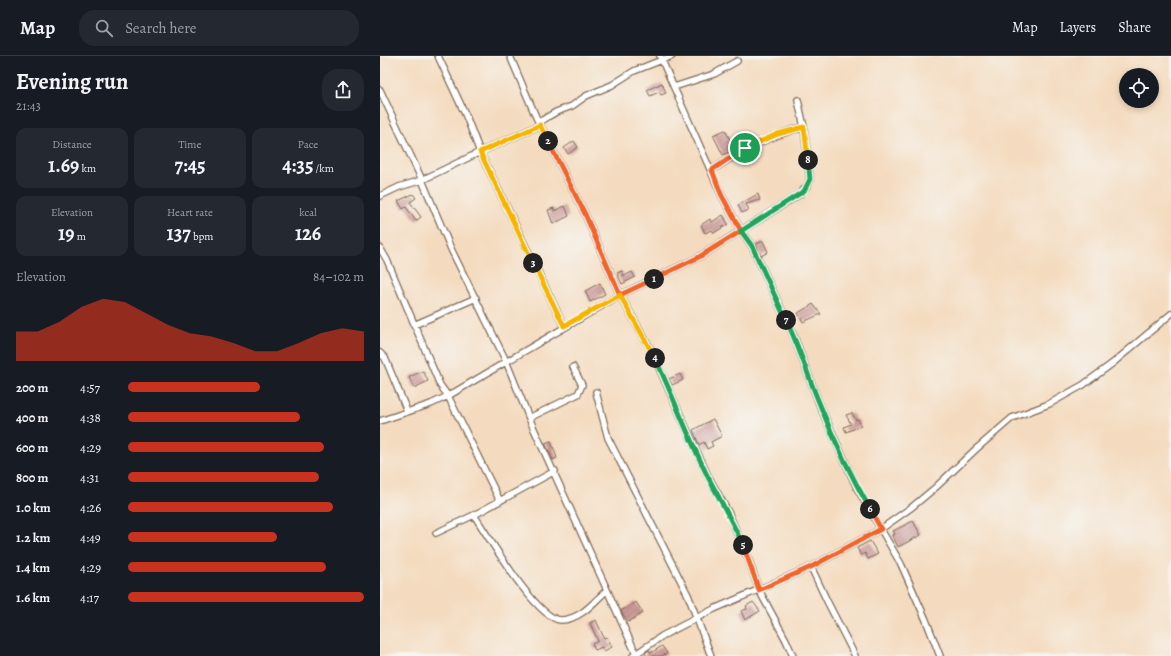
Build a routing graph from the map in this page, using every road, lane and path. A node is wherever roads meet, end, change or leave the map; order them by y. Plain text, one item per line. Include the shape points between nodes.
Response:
1 (438, 56) edge
2 (510, 56) edge
3 (672, 56) edge
4 (661, 58) edge
5 (737, 62) dead end
6 (674, 87) junction
7 (380, 90) edge
8 (798, 100) dead end
9 (539, 123) junction
10 (804, 127) junction
11 (480, 152) junction
12 (712, 170) junction
13 (422, 180) junction
14 (380, 196) edge
15 (741, 231) junction
16 (380, 248) edge
17 (620, 295) junction
18 (476, 298) junction
19 (1171, 314) edge
20 (414, 325) junction
21 (564, 326) junction
22 (380, 353) edge
23 (506, 361) junction
24 (573, 367) dead end
25 (596, 392) dead end
26 (448, 396) junction
27 (407, 411) junction
28 (530, 418) junction
29 (380, 421) edge
30 (555, 471) junction
31 (500, 501) junction
32 (474, 515) junction
33 (881, 529) junction
34 (436, 533) dead end
35 (811, 567) junction
36 (607, 590) junction
37 (759, 590) junction
38 (697, 618) junction
39 (636, 655) edge
40 (711, 656) edge
41 (793, 656) edge
42 (855, 656) edge
43 (940, 656) edge

1 - 11 street
2 - 9 street
3 - 4 street
4 - 6 street
4 - 9 street
5 - 6 street via 708,76
6 - 12 street
7 - 13 street
8 - 10 street
9 - 11 street
9 - 17 street via 585,214
10 - 12 street via 778,134 745,148
10 - 15 street via 809,172 807,186 800,194
11 - 13 street
11 - 21 street
12 - 15 street via 721,194
13 - 14 street
13 - 18 street via 451,249
15 - 17 street via 699,257
15 - 33 street via 758,259 795,339 820,406 857,488
16 - 20 street
17 - 21 street
17 - 37 street via 651,350 707,474 729,514
18 - 20 street
18 - 23 street
19 - 33 street via 1083,385 1049,404 1012,418 936,487
20 - 26 street via 440,385
21 - 23 street
22 - 27 street via 385,358
23 - 26 street
23 - 28 street
24 - 28 street via 582,385 580,391
25 - 38 street via 608,438 688,595
26 - 27 street
26 - 31 street
27 - 29 street
28 - 30 street
30 - 31 street
30 - 36 street
31 - 32 street
32 - 34 street
32 - 36 street via 506,564 548,616 561,620 571,618 582,613
33 - 35 street
33 - 43 street via 917,599
35 - 37 street
35 - 42 street
36 - 39 street
37 - 38 street via 723,604
37 - 41 street
38 - 39 street via 662,636
38 - 40 street

